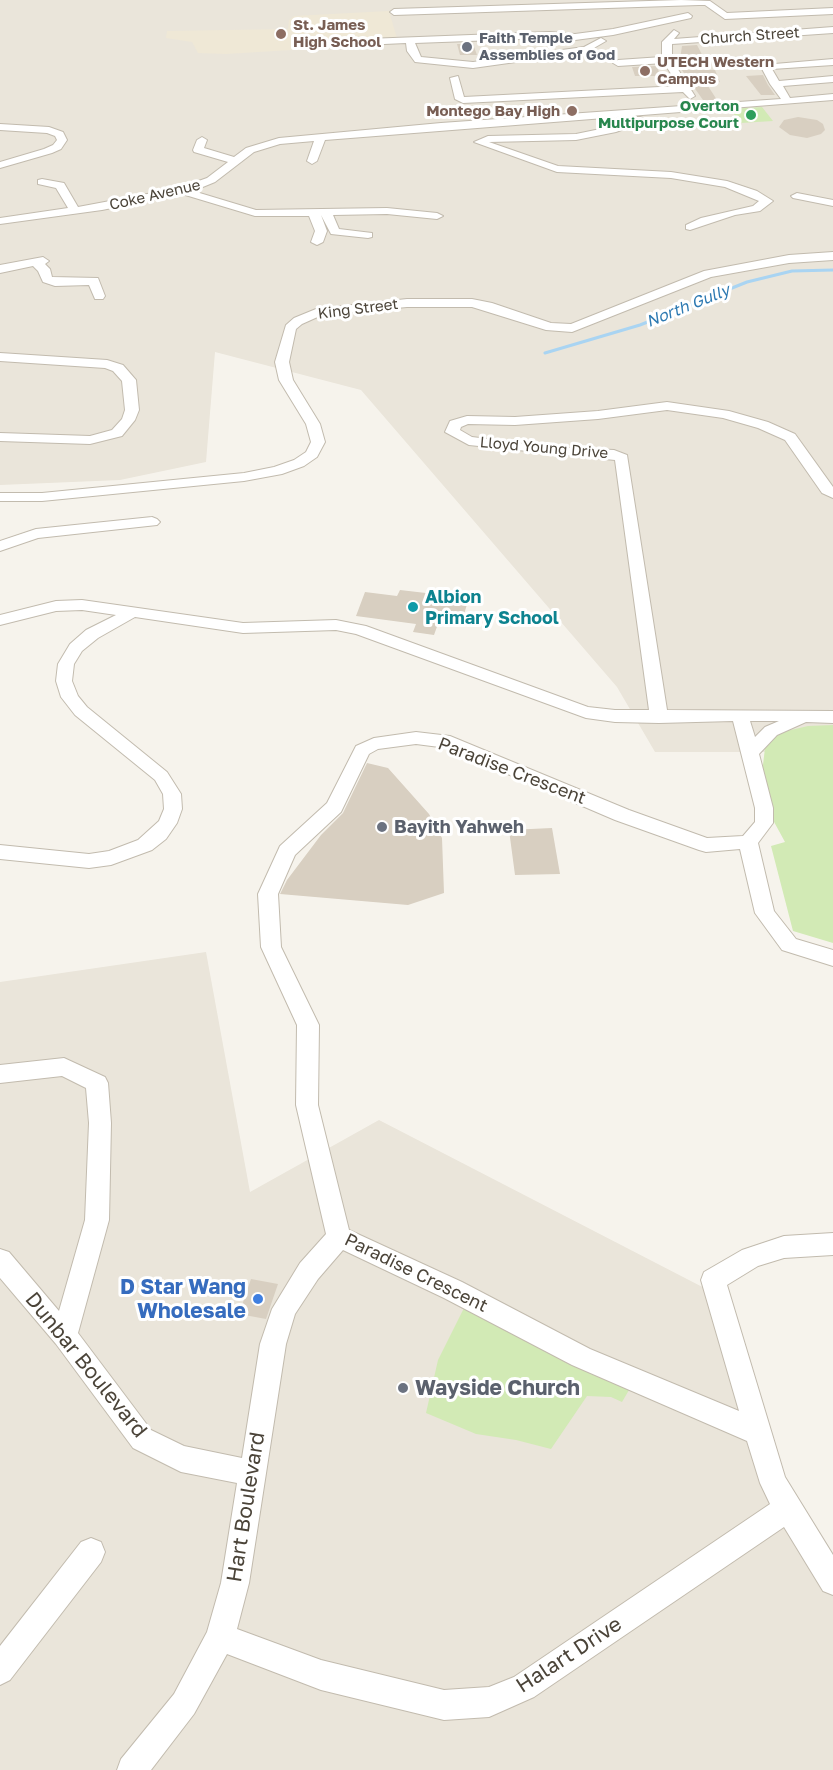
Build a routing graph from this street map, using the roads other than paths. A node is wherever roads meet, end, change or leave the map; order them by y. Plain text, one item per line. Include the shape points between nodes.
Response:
1 (449, 0) edge
2 (699, 1) edge
3 (453, 10) junction
4 (833, 11) edge
5 (394, 12) dead end
6 (688, 16) junction
7 (457, 20) dead end
8 (833, 30) edge
9 (613, 32) junction
10 (410, 41) junction
11 (667, 42) junction
12 (341, 43) dead end
13 (667, 60) junction
14 (833, 62) edge
15 (618, 63) dead end
16 (454, 78) dead end
17 (833, 80) edge
18 (775, 84) junction
19 (685, 89) junction
20 (833, 97) edge
21 (787, 101) junction
22 (699, 108) junction
23 (658, 112) junction
24 (0, 127) edge
25 (321, 137) junction
26 (202, 140) dead end
27 (236, 161) junction
28 (312, 161) dead end
29 (0, 165) edge
30 (42, 182) dead end
31 (182, 191) junction
32 (797, 196) dead end
33 (833, 203) edge
34 (74, 210) junction
35 (320, 212) junction
36 (437, 216) dead end
37 (0, 221) edge
38 (690, 227) dead end
39 (368, 235) dead end
40 (317, 242) dead end
41 (833, 256) edge
42 (0, 269) edge
43 (99, 297) dead end
44 (0, 357) edge
45 (0, 437) edge
46 (833, 494) edge
47 (0, 497) edge
48 (152, 522) dead end
49 (0, 546) edge
50 (133, 612) junction
51 (0, 620) edge
52 (749, 715) junction
53 (659, 717) junction
54 (812, 717) junction
55 (833, 717) edge
56 (750, 753) junction
57 (748, 842) junction
58 (0, 852) edge
59 (833, 958) edge
60 (0, 1074) edge
61 (339, 1237) junction
62 (833, 1244) edge
63 (0, 1260) edge
64 (65, 1336) junction
65 (757, 1432) junction
66 (252, 1473) junction
67 (788, 1508) junction
68 (91, 1552) dead end
69 (833, 1581) edge
70 (220, 1637) junction
71 (0, 1670) edge
72 (132, 1770) edge

1 - 3 street
2 - 3 street
2 - 4 street via 725,16
2 - 6 street
3 - 5 street
3 - 7 street
6 - 9 street
6 - 11 street
8 - 11 street, Church Street via 820,36
9 - 10 street via 565,38 462,35
9 - 10 street via 586,49 473,65 418,60
10 - 12 street
11 - 13 street
13 - 15 street
13 - 19 street
14 - 18 street via 768,67
16 - 19 street via 463,100
17 - 18 street
18 - 21 street
19 - 22 street
20 - 21 street
21 - 22 street
22 - 23 street
23 - 25 street, Coke Avenue
23 - 38 street via 612,130 576,137 479,142 557,169 671,175 727,184 767,201 756,209
24 - 29 street via 49,130 62,140 48,151
25 - 27 street, Coke Avenue via 261,145
25 - 28 street
26 - 27 street via 198,150
27 - 31 street, Coke Avenue via 211,180
30 - 34 street via 60,184
31 - 34 street, Coke Avenue
31 - 35 street via 255,213
32 - 33 street
34 - 37 street, Coke Avenue
35 - 36 street
35 - 39 street via 335,232
35 - 40 street
41 - 47 street, King Street via 708,274 572,328 550,327 472,303 407,303 320,312 290,328 282,362 286,380 313,424 318,442 312,454 299,463 244,477 42,497
42 - 43 street via 40,262 47,279 55,282 94,281
44 - 45 street via 108,364 118,368 129,380 132,410 117,433 90,441
46 - 53 street, Lloyd Young Drive via 790,437 724,414 667,406 598,415 467,420 455,424 452,432 469,441 550,451 614,453 622,458
48 - 49 street via 36,534
50 - 51 street via 82,605 56,606
50 - 53 street via 243,628 336,625 360,630 586,712
50 - 58 street via 92,634 76,648 66,664 64,681 81,711 161,776 172,794 173,809 168,822 145,845 111,858 89,861
52 - 53 street
52 - 54 street
52 - 56 street
54 - 55 street
54 - 56 street via 771,731
56 - 57 street via 764,823
57 - 59 street via 765,913 789,945
57 - 61 street, Paradise Crescent via 706,845 622,815 450,742 417,738 374,744 362,750 334,807 287,850 268,894 272,947 308,1025 307,1105
60 - 64 street via 64,1067 97,1083 97,1220
61 - 65 street, Paradise Crescent via 453,1290 581,1357
61 - 66 street, Hart Boulevard via 309,1271 284,1309 273,1344
62 - 65 street via 784,1247 751,1258 713,1280
63 - 64 street, Dunbar Boulevard
64 - 66 street, Dunbar Boulevard via 142,1439 181,1459
65 - 67 street via 773,1483
66 - 70 street, Hart Boulevard via 235,1583
67 - 69 street
67 - 70 street, Halart Drive via 524,1687 489,1702 444,1705 321,1675
68 - 71 street
70 - 72 street, Hart Boulevard via 184,1704

